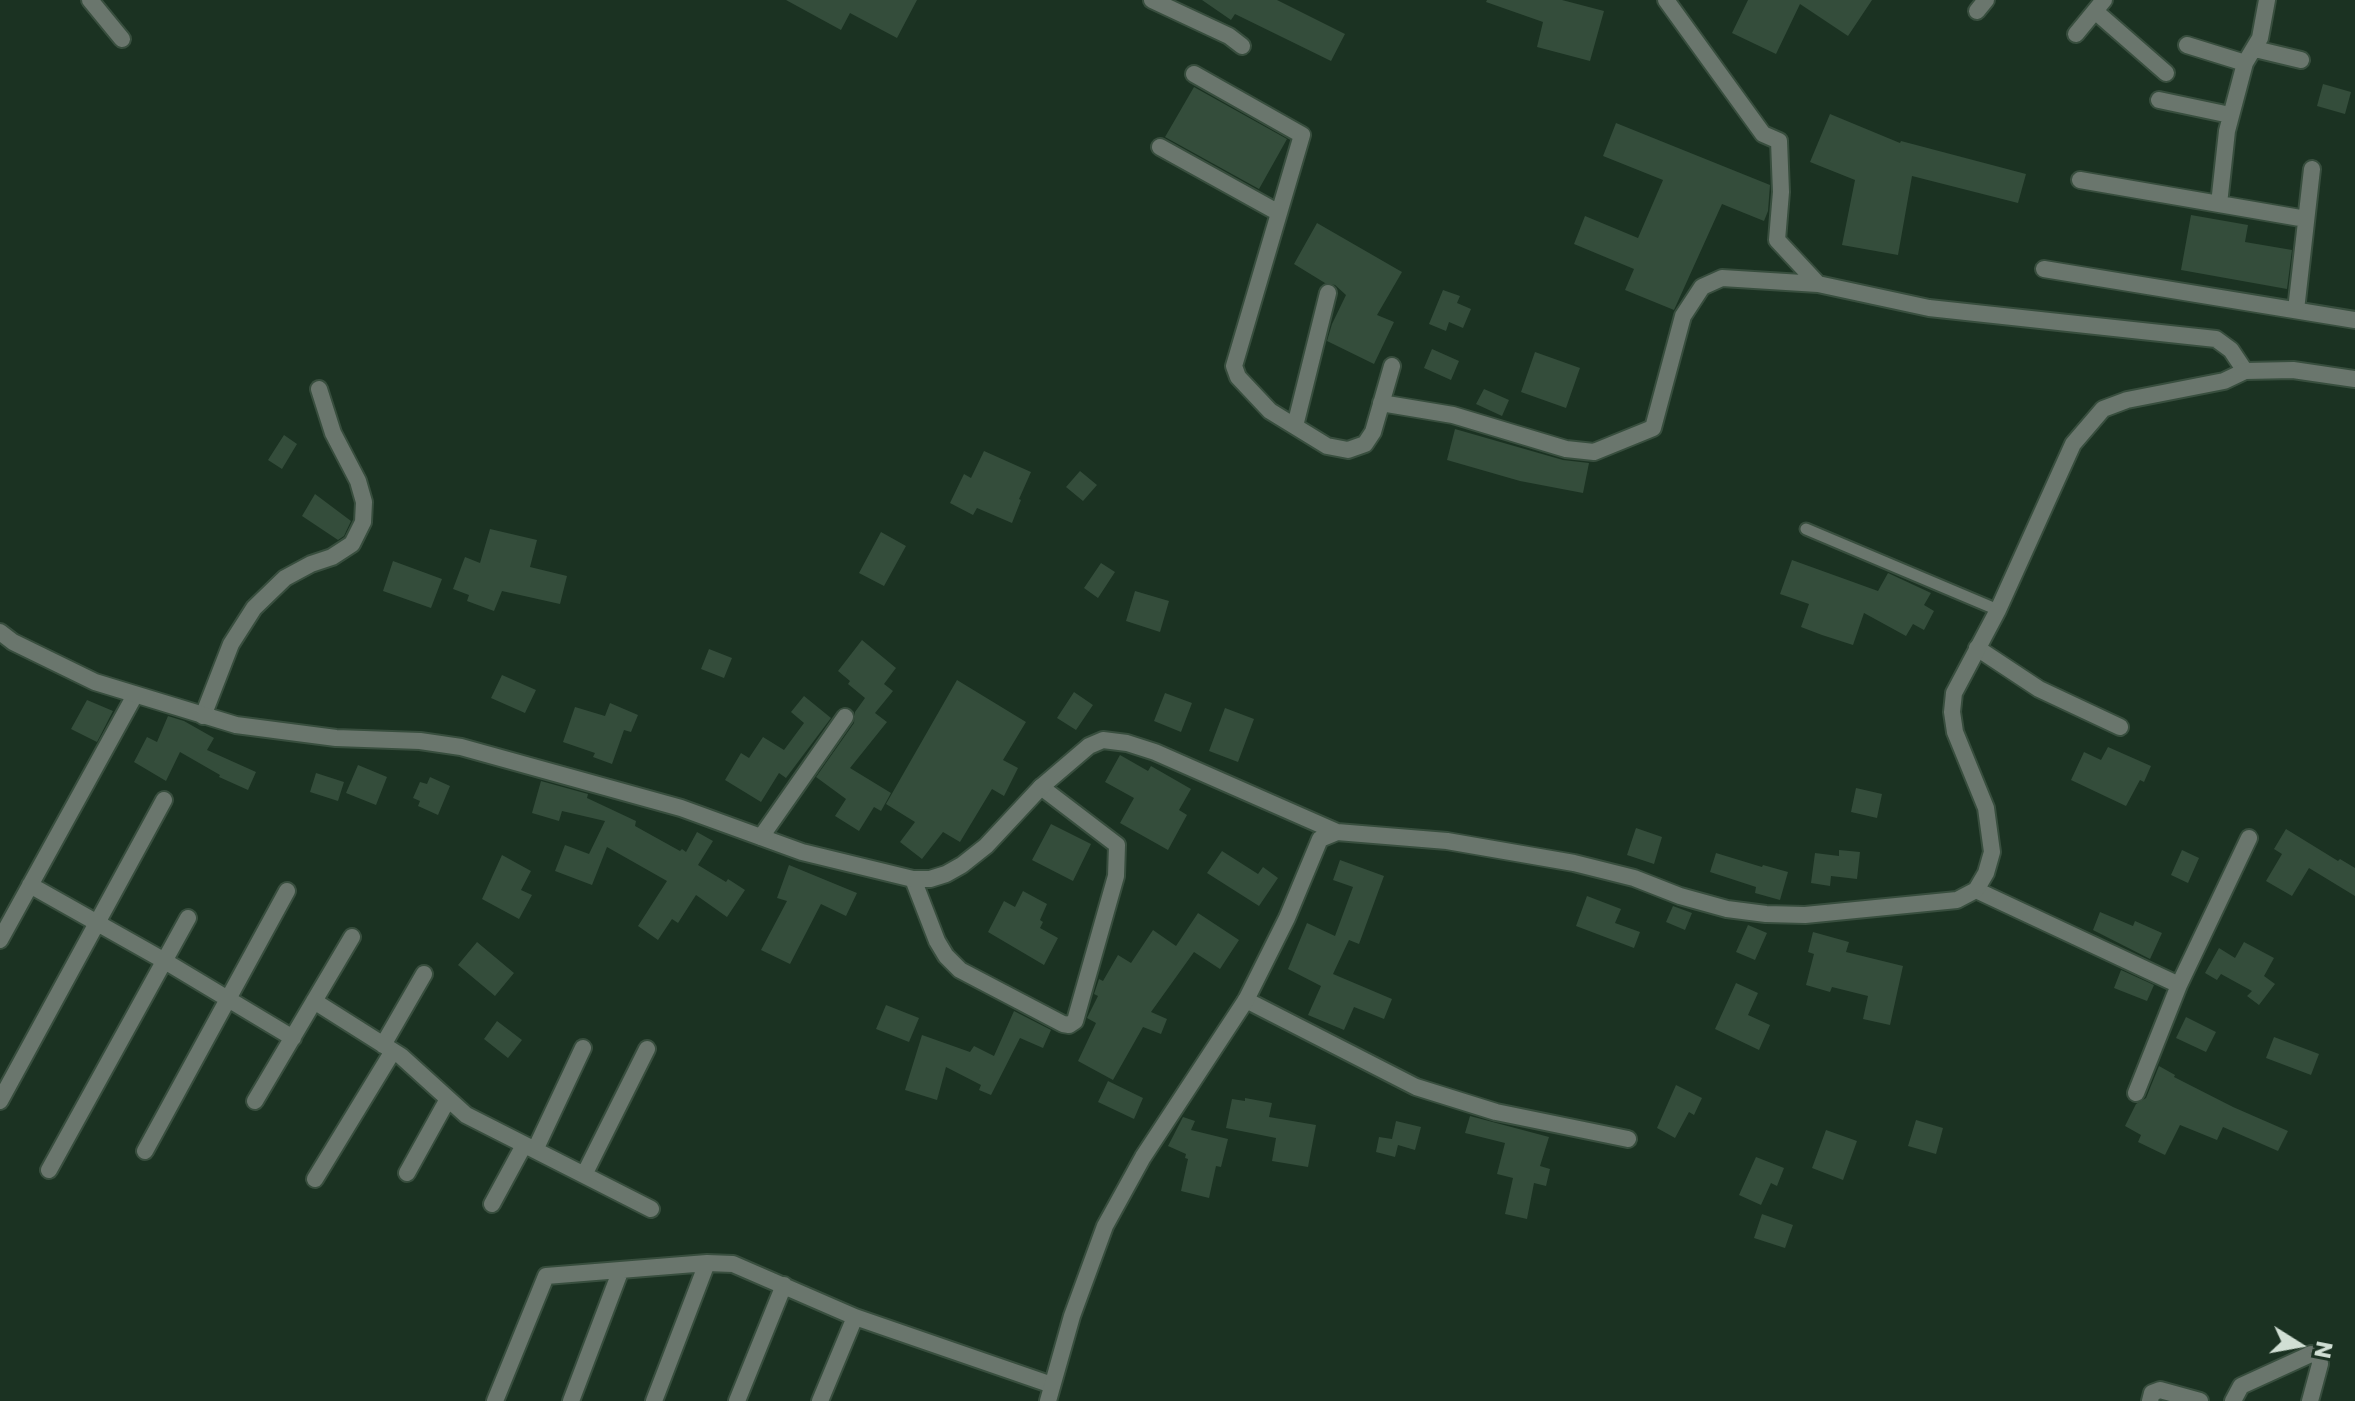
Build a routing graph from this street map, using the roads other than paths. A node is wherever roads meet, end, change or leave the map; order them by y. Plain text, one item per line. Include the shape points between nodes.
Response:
1 (90, 0) edge
2 (1152, 0) edge
3 (1666, 0) edge
4 (2267, 0) edge
5 (2100, 5) edge
6 (2076, 34) dead end
7 (122, 39) dead end
8 (2187, 45) dead end
9 (1242, 46) dead end
10 (2255, 49) junction
11 (2301, 60) dead end
12 (2245, 63) junction
13 (2166, 73) dead end
14 (1194, 74) dead end
15 (2159, 100) dead end
16 (2230, 115) junction
17 (1160, 147) dead end
18 (2312, 169) dead end
19 (2080, 180) dead end
20 (2219, 204) junction
21 (1279, 213) junction
22 (2306, 219) junction
23 (2044, 269) dead end
24 (1818, 284) junction
25 (1328, 293) dead end
26 (2296, 310) junction
27 (2355, 320) edge
28 (1392, 366) dead end
29 (2245, 371) junction
30 (2355, 379) edge
31 (319, 389) dead end
32 (1381, 403) junction
33 (1295, 426) junction
34 (1806, 529) dead end
35 (1998, 610) junction
36 (0, 632) edge
37 (1977, 648) junction
38 (135, 695) junction
39 (203, 716) junction
40 (845, 717) dead end
41 (2120, 727) dead end
42 (1041, 787) junction
43 (164, 800) dead end
44 (1337, 832) junction
45 (761, 837) junction
46 (2249, 838) dead end
47 (913, 879) junction
48 (30, 885) junction
49 (1976, 890) junction
50 (287, 891) dead end
51 (188, 918) dead end
52 (97, 922) junction
53 (352, 937) dead end
54 (0, 940) edge
55 (163, 960) junction
56 (424, 974) dead end
57 (2179, 985) junction
58 (228, 998) junction
59 (1246, 1000) junction
60 (314, 1001) junction
61 (293, 1038) junction
62 (388, 1048) junction
63 (583, 1048) dead end
64 (647, 1049) dead end
65 (2136, 1093) dead end
66 (448, 1099) junction
67 (0, 1101) edge
68 (255, 1101) dead end
69 (1628, 1139) dead end
70 (530, 1147) junction
71 (145, 1151) dead end
72 (49, 1170) dead end
73 (407, 1173) dead end
74 (584, 1175) junction
75 (315, 1179) dead end
76 (492, 1204) dead end
77 (651, 1209) dead end
78 (707, 1263) junction
79 (620, 1272) junction
80 (784, 1285) junction
81 (855, 1317) junction
82 (1050, 1393) edge
83 (495, 1401) edge
84 (571, 1401) edge
85 (654, 1401) edge
86 (737, 1401) edge
87 (820, 1401) edge
88 (2150, 1401) edge
89 (2200, 1401) edge
90 (2233, 1401) edge
91 (2310, 1401) edge

1 - 7 street
2 - 9 street
3 - 24 street via 1763,134 1779,141 1777,240
4 - 10 street
5 - 6 street
5 - 13 street
8 - 12 street
10 - 11 street
10 - 12 street
12 - 16 street
14 - 21 street via 1302,135
15 - 16 street
16 - 20 street
17 - 21 street
18 - 22 street
19 - 20 street
20 - 22 street
21 - 33 street via 1234,366 1270,411
22 - 26 street
23 - 26 street
24 - 29 street via 1929,308 2216,339
24 - 32 street via 1722,278 1702,287 1683,316 1653,428 1594,452 1566,449 1453,415
25 - 33 street
26 - 27 street
28 - 32 street
29 - 30 street via 2293,370
29 - 35 street via 2224,381 2103,409 2073,444
31 - 39 street via 333,433 358,481 363,522 352,544 285,578 254,608 231,644
32 - 33 street via 1365,444 1348,450 1327,446
34 - 35 lane
35 - 37 street
36 - 38 street via 95,682
37 - 41 street via 2039,689
37 - 49 street via 1954,693 1952,712 1991,835 1992,852
38 - 39 street
38 - 48 street
39 - 45 street via 277,731 461,747 681,808
40 - 45 street
42 - 44 street via 1089,746 1103,740 1127,743
42 - 47 street via 962,865 930,879
42 - 47 street via 1117,845 1116,876 1075,1021 1063,1024 960,970 937,941
43 - 52 street
44 - 49 street via 1447,841 1574,863 1727,909 1766,914 1957,900
44 - 59 street via 1320,839
45 - 47 street
46 - 57 street
48 - 52 street
48 - 54 street
49 - 57 street
50 - 58 street
51 - 55 street
52 - 55 street
52 - 67 street
53 - 60 street
55 - 58 street
55 - 72 street
56 - 62 street
57 - 65 street
58 - 61 street
58 - 71 street
59 - 69 street via 1416,1087 1496,1112
59 - 82 street via 1143,1157 1105,1226
60 - 61 street
60 - 62 street
61 - 68 street
62 - 66 street
62 - 75 street
63 - 70 street
64 - 74 street
66 - 70 street via 466,1115
66 - 73 street
70 - 74 street
70 - 76 street
74 - 77 street
78 - 79 street
78 - 80 street via 733,1264
78 - 85 street
79 - 83 street via 546,1276
79 - 84 street
80 - 81 street
80 - 86 street
81 - 82 street
81 - 87 street
88 - 89 street via 2160,1390
90 - 91 street via 2241,1386 2311,1354 2319,1356 2320,1364

